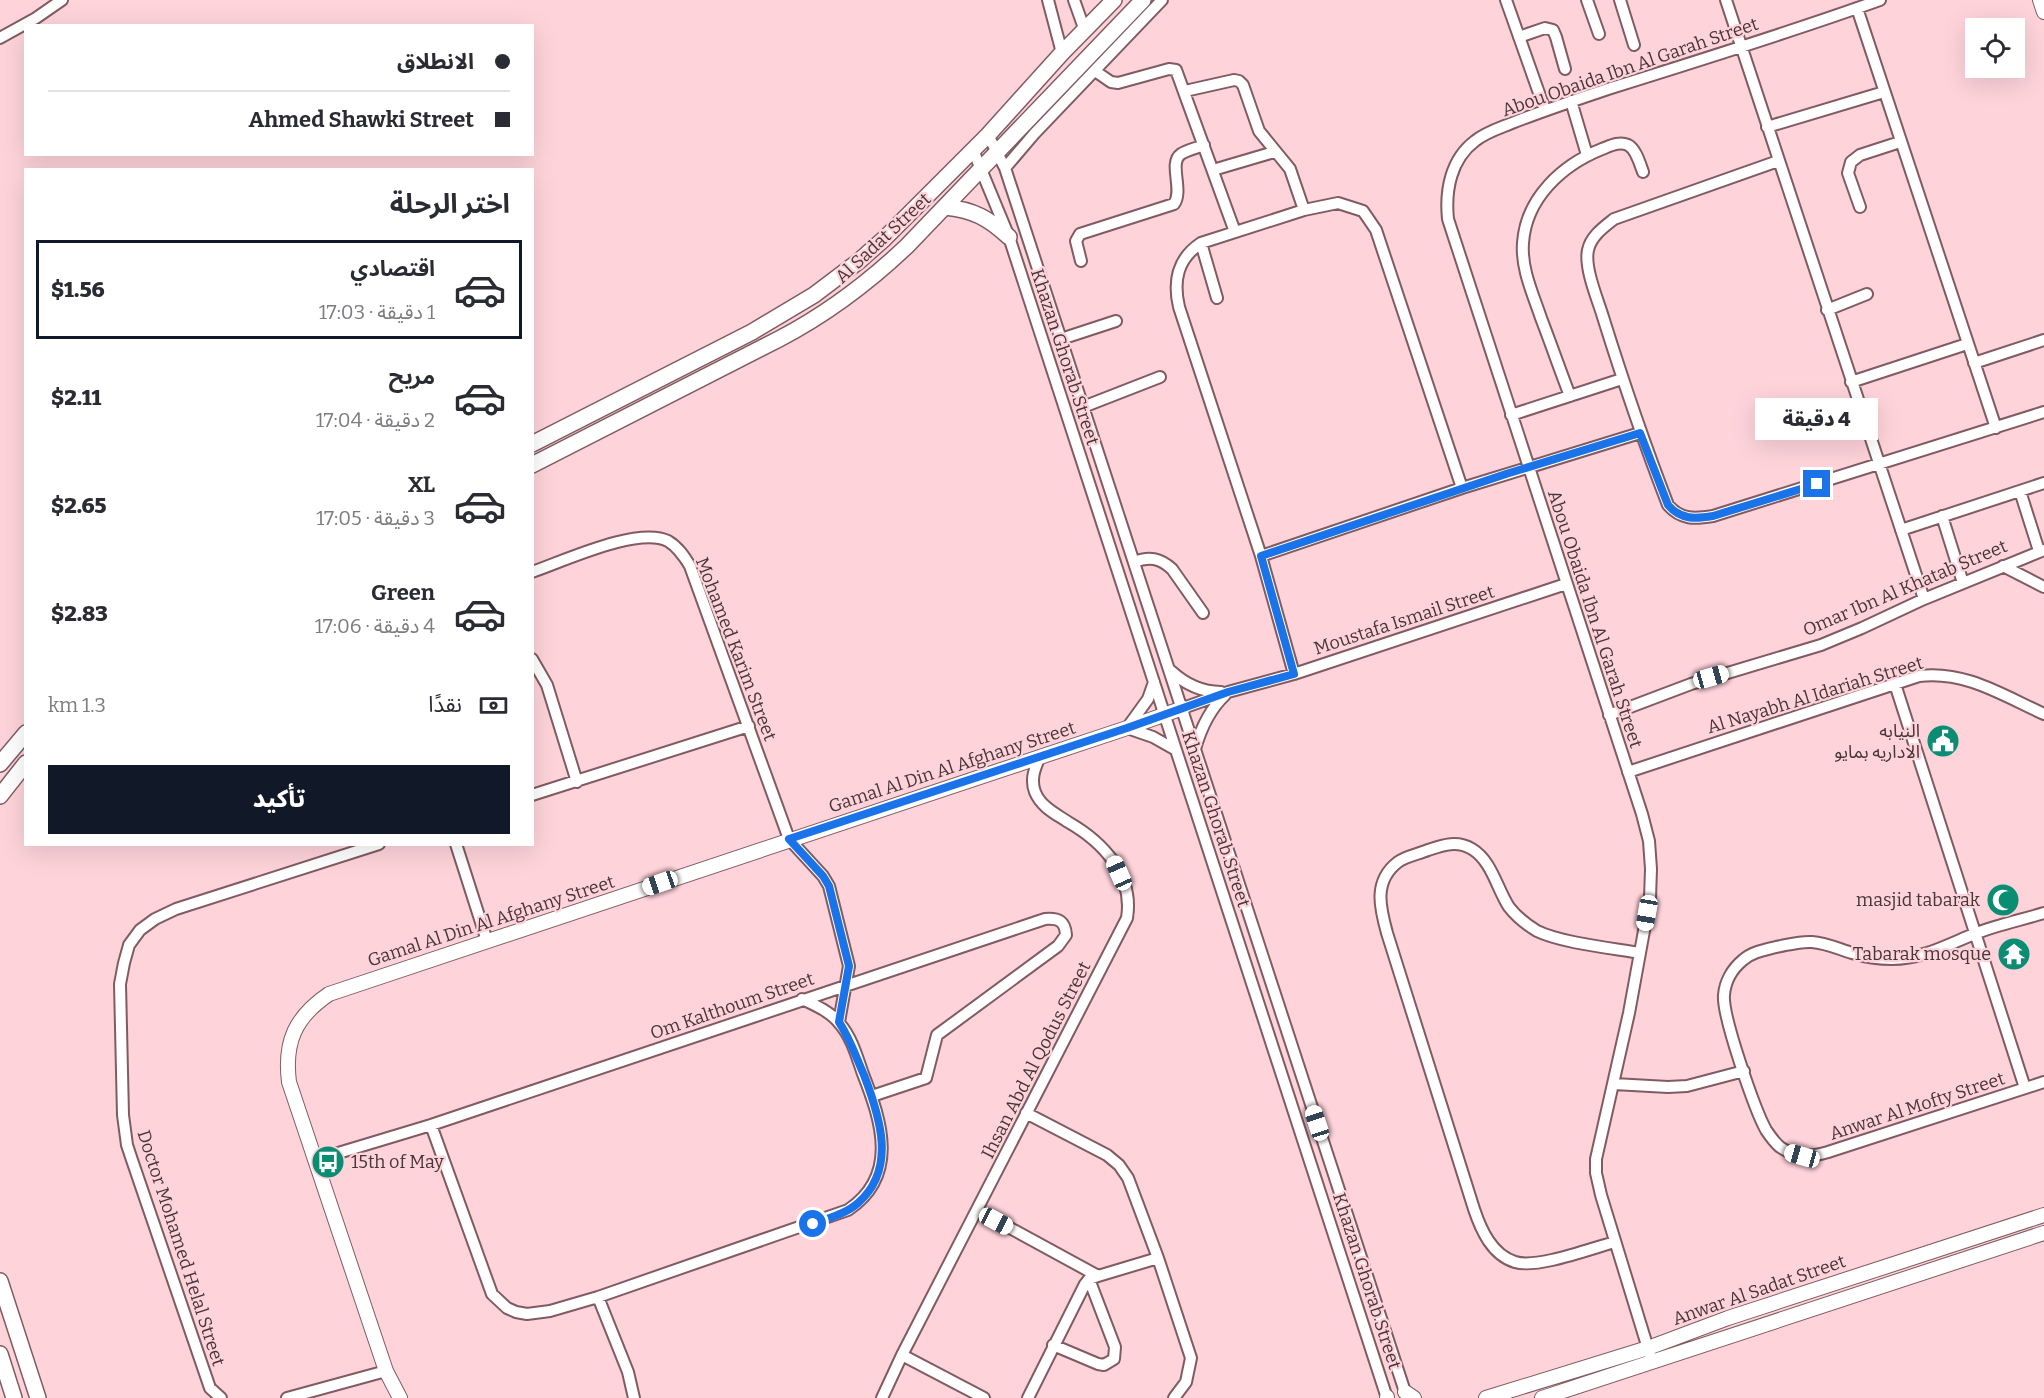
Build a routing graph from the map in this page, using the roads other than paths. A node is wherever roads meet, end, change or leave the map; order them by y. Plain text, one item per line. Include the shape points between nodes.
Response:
1 (62, 0) edge
2 (1048, 0) edge
3 (1074, 0) edge
4 (1114, 0) edge
5 (1143, 0) edge
6 (1162, 0) edge
7 (1506, 0) edge
8 (1587, 0) edge
9 (1620, 0) edge
10 (1726, 0) edge
11 (1880, 0) edge
12 (2040, 0) edge
13 (1857, 8) junction
14 (2044, 12) edge
15 (25, 24) edge
16 (24, 25) edge
17 (1085, 31) junction
18 (1599, 34) dead end
19 (1519, 37) junction
20 (0, 38) edge
21 (1634, 45) dead end
22 (1740, 47) junction
23 (1062, 53) junction
24 (1565, 69) dead end
25 (1095, 71) junction
26 (1185, 91) junction
27 (1884, 92) junction
28 (1570, 101) junction
29 (1545, 110) junction
30 (1767, 127) junction
31 (988, 135) junction
32 (1900, 142) junction
33 (1204, 145) junction
34 (973, 150) junction
35 (998, 152) junction
36 (1274, 152) junction
37 (1587, 155) junction
38 (1778, 161) junction
39 (1005, 168) junction
40 (982, 169) junction
41 (1213, 170) junction
42 (1643, 172) dead end
43 (945, 207) junction
44 (1860, 207) dead end
45 (1304, 210) junction
46 (1235, 232) junction
47 (1009, 237) junction
48 (1201, 243) junction
49 (1081, 261) dead end
50 (1867, 294) dead end
51 (1217, 298) dead end
52 (1827, 310) junction
53 (1116, 321) dead end
54 (1061, 339) junction
55 (2044, 340) edge
56 (1967, 344) junction
57 (1974, 363) junction
58 (1160, 376) dead end
59 (1622, 379) junction
60 (1851, 382) junction
61 (1570, 396) junction
62 (1083, 408) junction
63 (2044, 412) edge
64 (1511, 415) junction
65 (1995, 428) junction
66 (1640, 433) junction
67 (534, 443) edge
68 (534, 464) edge
69 (1879, 465) junction
70 (1528, 467) junction
71 (2044, 483) edge
72 (1462, 488) junction
73 (2020, 491) junction
74 (1942, 516) junction
75 (1901, 530) junction
76 (2042, 550) edge
77 (1261, 556) junction
78 (1134, 562) junction
79 (2003, 566) junction
80 (534, 572) edge
81 (1963, 583) junction
82 (1566, 584) junction
83 (2044, 587) edge
84 (1924, 599) junction
85 (1203, 613) dead end
86 (534, 662) edge
87 (1168, 668) junction
88 (1294, 674) junction
89 (1154, 682) junction
90 (1895, 684) junction
91 (1228, 692) junction
92 (1183, 708) junction
93 (1165, 714) junction
94 (2044, 714) edge
95 (1609, 715) junction
96 (749, 726) junction
97 (1127, 728) junction
98 (24, 735) edge
99 (1195, 749) junction
100 (1176, 750) junction
101 (1040, 756) junction
102 (0, 764) edge
103 (24, 766) edge
104 (1628, 772) junction
105 (577, 782) junction
106 (534, 794) edge
107 (0, 796) edge
108 (789, 839) junction
109 (340, 846) edge
110 (373, 846) edge
111 (457, 846) edge
112 (343, 856) junction
113 (2044, 913) edge
114 (1975, 934) junction
115 (487, 941) junction
116 (1640, 953) junction
117 (846, 985) junction
118 (802, 999) junction
119 (839, 1022) junction
120 (1744, 1071) junction
121 (2044, 1082) edge
122 (1614, 1084) junction
123 (2025, 1088) junction
124 (872, 1096) junction
125 (1311, 1105) junction
126 (1294, 1111) junction
127 (1026, 1113) junction
128 (431, 1125) junction
129 (315, 1160) junction
130 (977, 1210) junction
131 (2044, 1215) edge
132 (2044, 1233) edge
133 (1615, 1242) junction
134 (1158, 1258) junction
135 (1094, 1278) junction
136 (0, 1281) edge
137 (598, 1297) junction
138 (1053, 1345) junction
139 (1648, 1348) junction
140 (0, 1354) edge
141 (902, 1354) junction
142 (1652, 1361) junction
143 (386, 1371) junction
144 (1408, 1396) edge
145 (14, 1398) edge
146 (39, 1398) edge
147 (221, 1398) edge
148 (287, 1398) edge
149 (400, 1398) edge
150 (634, 1398) edge
151 (882, 1398) edge
152 (984, 1398) edge
153 (1028, 1398) edge
154 (1174, 1398) edge
155 (1387, 1398) edge
156 (1486, 1398) edge
157 (1542, 1398) edge

1 - 15 street
2 - 23 street
3 - 17 street
4 - 17 main road, Al Sadat Street
5 - 35 main road, Al Sadat Street
6 - 25 street
7 - 19 street
8 - 18 street
9 - 21 street
10 - 22 street
11 - 13 street, Abou Obaida Ibn Al Garah Street
12 - 14 street
13 - 22 street, Abou Obaida Ibn Al Garah Street
13 - 27 street
16 - 20 street
17 - 23 main road, Al Sadat Street
19 - 24 street via 1545,28 1552,30
19 - 29 street
22 - 28 street, Abou Obaida Ibn Al Garah Street
22 - 30 street
23 - 31 main road, Al Sadat Street
25 - 26 street via 1118,83 1173,69
25 - 39 street
26 - 33 street
26 - 36 street via 1239,81 1259,131
27 - 30 street
27 - 32 street
28 - 29 street, Abou Obaida Ibn Al Garah Street
28 - 37 street
29 - 64 street, Abou Obaida Ibn Al Garah Street via 1473,142 1455,167 1446,200 1448,219
30 - 38 street
31 - 34 main road, Al Sadat Street
31 - 35 street, Khazan Ghorab Street
32 - 44 street via 1856,156 1851,162 1848,173
32 - 56 street
33 - 41 street
33 - 49 street via 1177,159 1178,199 1174,204 1080,234 1076,241
34 - 40 street, Khazan Ghorab Street
34 - 67 main road, Al Sadat Street via 884,239 814,295 752,332
35 - 39 street, Khazan Ghorab Street
35 - 40 main road, Al Sadat Street
36 - 41 street
36 - 45 street via 1290,169
37 - 42 street via 1626,144 1633,149
37 - 61 street via 1562,172 1535,204 1523,244 1527,278
38 - 52 street
38 - 59 street via 1614,219 1593,239 1588,263
39 - 54 street, Khazan Ghorab Street
40 - 43 main road, Al Sadat Street
40 - 47 street, Khazan Ghorab Street
41 - 46 street
43 - 47 main road via 977,213
43 - 68 main road, Al Sadat Street via 882,269 830,310
45 - 46 street
45 - 72 street via 1338,202 1363,211 1373,224
46 - 48 street
47 - 89 street, Khazan Ghorab Street
48 - 51 street
48 - 77 street via 1179,267 1176,294
50 - 52 street
52 - 60 street
53 - 54 street
54 - 62 street, Khazan Ghorab Street
55 - 57 street
56 - 57 street
56 - 60 street
57 - 65 street
58 - 62 street
59 - 61 street
59 - 66 street
60 - 69 street
61 - 64 street
62 - 78 street, Khazan Ghorab Street
63 - 65 street
64 - 70 street, Abou Obaida Ibn Al Garah Street
65 - 69 street
66 - 69 street via 1668,505 1675,513 1696,519
66 - 70 street
69 - 75 street
70 - 72 street
70 - 82 street, Abou Obaida Ibn Al Garah Street
71 - 73 street
72 - 77 street
73 - 74 street
73 - 76 street
74 - 75 street
74 - 81 street
75 - 84 street
76 - 79 street, Omar Ibn Al Khatab Street
77 - 88 street
78 - 85 street via 1154,559 1166,563
78 - 87 street, Khazan Ghorab Street
79 - 81 street, Omar Ibn Al Khatab Street
79 - 83 street
80 - 96 street, Mohamed Karim Street via 626,539 646,536 668,542 690,566
81 - 84 street, Omar Ibn Al Khatab Street
82 - 88 street, Moustafa Ismail Street
82 - 95 street, Abou Obaida Ibn Al Garah Street
84 - 95 street, Omar Ibn Al Khatab Street via 1821,645 1691,684
86 - 105 street via 547,685
87 - 91 street via 1202,690
87 - 92 street, Khazan Ghorab Street
88 - 91 street, Moustafa Ismail Street
89 - 93 street, Khazan Ghorab Street
89 - 97 street via 1143,707
90 - 94 street, Al Nayabh Al Idariah Street via 1925,675 1957,676
90 - 104 street, Al Nayabh Al Idariah Street
90 - 114 street
91 - 92 street, Moustafa Ismail Street
91 - 99 street via 1215,704
92 - 93 street, Gamal Al Din Al Afghany Street
92 - 99 street, Khazan Ghorab Street
93 - 97 street, Gamal Al Din Al Afghany Street
93 - 100 street, Khazan Ghorab Street
95 - 104 street, Abou Obaida Ibn Al Garah Street
96 - 105 street
96 - 108 street, Mohamed Karim Street
97 - 100 street
97 - 101 street, Gamal Al Din Al Afghany Street
98 - 102 main road
99 - 125 street, Khazan Ghorab Street
100 - 126 street, Khazan Ghorab Street
101 - 108 street, Gamal Al Din Al Afghany Street
101 - 127 street, Ihsan Abd Al Qodus Street via 1033,775 1035,794 1054,814 1089,836 1113,858 1126,887 1129,908 1123,927
103 - 107 main road
104 - 116 street, Abou Obaida Ibn Al Garah Street via 1649,841 1651,869
105 - 106 street
108 - 115 street, Gamal Al Din Al Afghany Street
108 - 117 street via 829,886 849,966
109 - 112 street
110 - 112 street, Doctor Mohamed Helal Street
111 - 115 street
112 - 147 street, Doctor Mohamed Helal Street via 155,919 129,945 124,963 120,984 127,1145 210,1388
113 - 114 street, Anwar Al Mofty Street
114 - 120 street, Anwar Al Mofty Street via 1932,953 1912,957 1872,958 1825,944 1800,942 1742,960 1727,981 1724,1007
114 - 123 street
115 - 129 street, Gamal Al Din Al Afghany Street via 329,993 303,1016 288,1048 287,1065 289,1083
116 - 122 street, Abou Obaida Ibn Al Garah Street
116 - 133 street via 1552,937 1536,930 1509,908 1482,858 1460,844 1447,843 1400,861 1382,886 1380,907 1387,933 1473,1209 1486,1238 1504,1256 1526,1264
117 - 118 street, Om Kalthoum Street
117 - 119 street
117 - 124 street, Om Kalthoum Street via 1045,919 1055,918 1066,926 1066,935 1058,946 937,1035 926,1078
118 - 119 street
118 - 128 street, Om Kalthoum Street
119 - 124 street via 849,1036
120 - 122 street via 1687,1086
120 - 123 street, Anwar Al Mofty Street via 1771,1138 1802,1156 1828,1152
121 - 123 street, Anwar Al Mofty Street
122 - 133 street, Abou Obaida Ibn Al Garah Street via 1596,1173
124 - 137 street via 882,1139 881,1166 869,1192 858,1204 795,1230
125 - 126 street
125 - 144 street, Khazan Ghorab Street
126 - 155 street, Khazan Ghorab Street
127 - 130 street, Ihsan Abd Al Qodus Street
127 - 134 street via 1119,1165 1128,1178
128 - 129 street, Om Kalthoum Street
128 - 137 street via 492,1294 499,1302 516,1312 537,1314
129 - 143 street, Gamal Al Din Al Afghany Street
130 - 135 street
130 - 141 street, Ihsan Abd Al Qodus Street
131 - 139 street, Anwar Al Sadat Street
132 - 142 street, Anwar Al Sadat Street
133 - 139 street, Abou Obaida Ibn Al Garah Street
134 - 135 street
134 - 154 street via 1191,1358 1186,1382
135 - 138 street via 1081,1291
135 - 138 street via 1115,1347 1114,1359 1098,1364
136 - 146 main road
137 - 150 street via 628,1372
138 - 153 street
139 - 142 street, Abou Obaida Ibn Al Garah Street
139 - 156 street, Anwar Al Sadat Street
140 - 145 main road
141 - 151 street, Ihsan Abd Al Qodus Street
141 - 152 street
142 - 157 street, Anwar Al Sadat Street
143 - 148 street
143 - 149 street, Gamal Al Din Al Afghany Street

